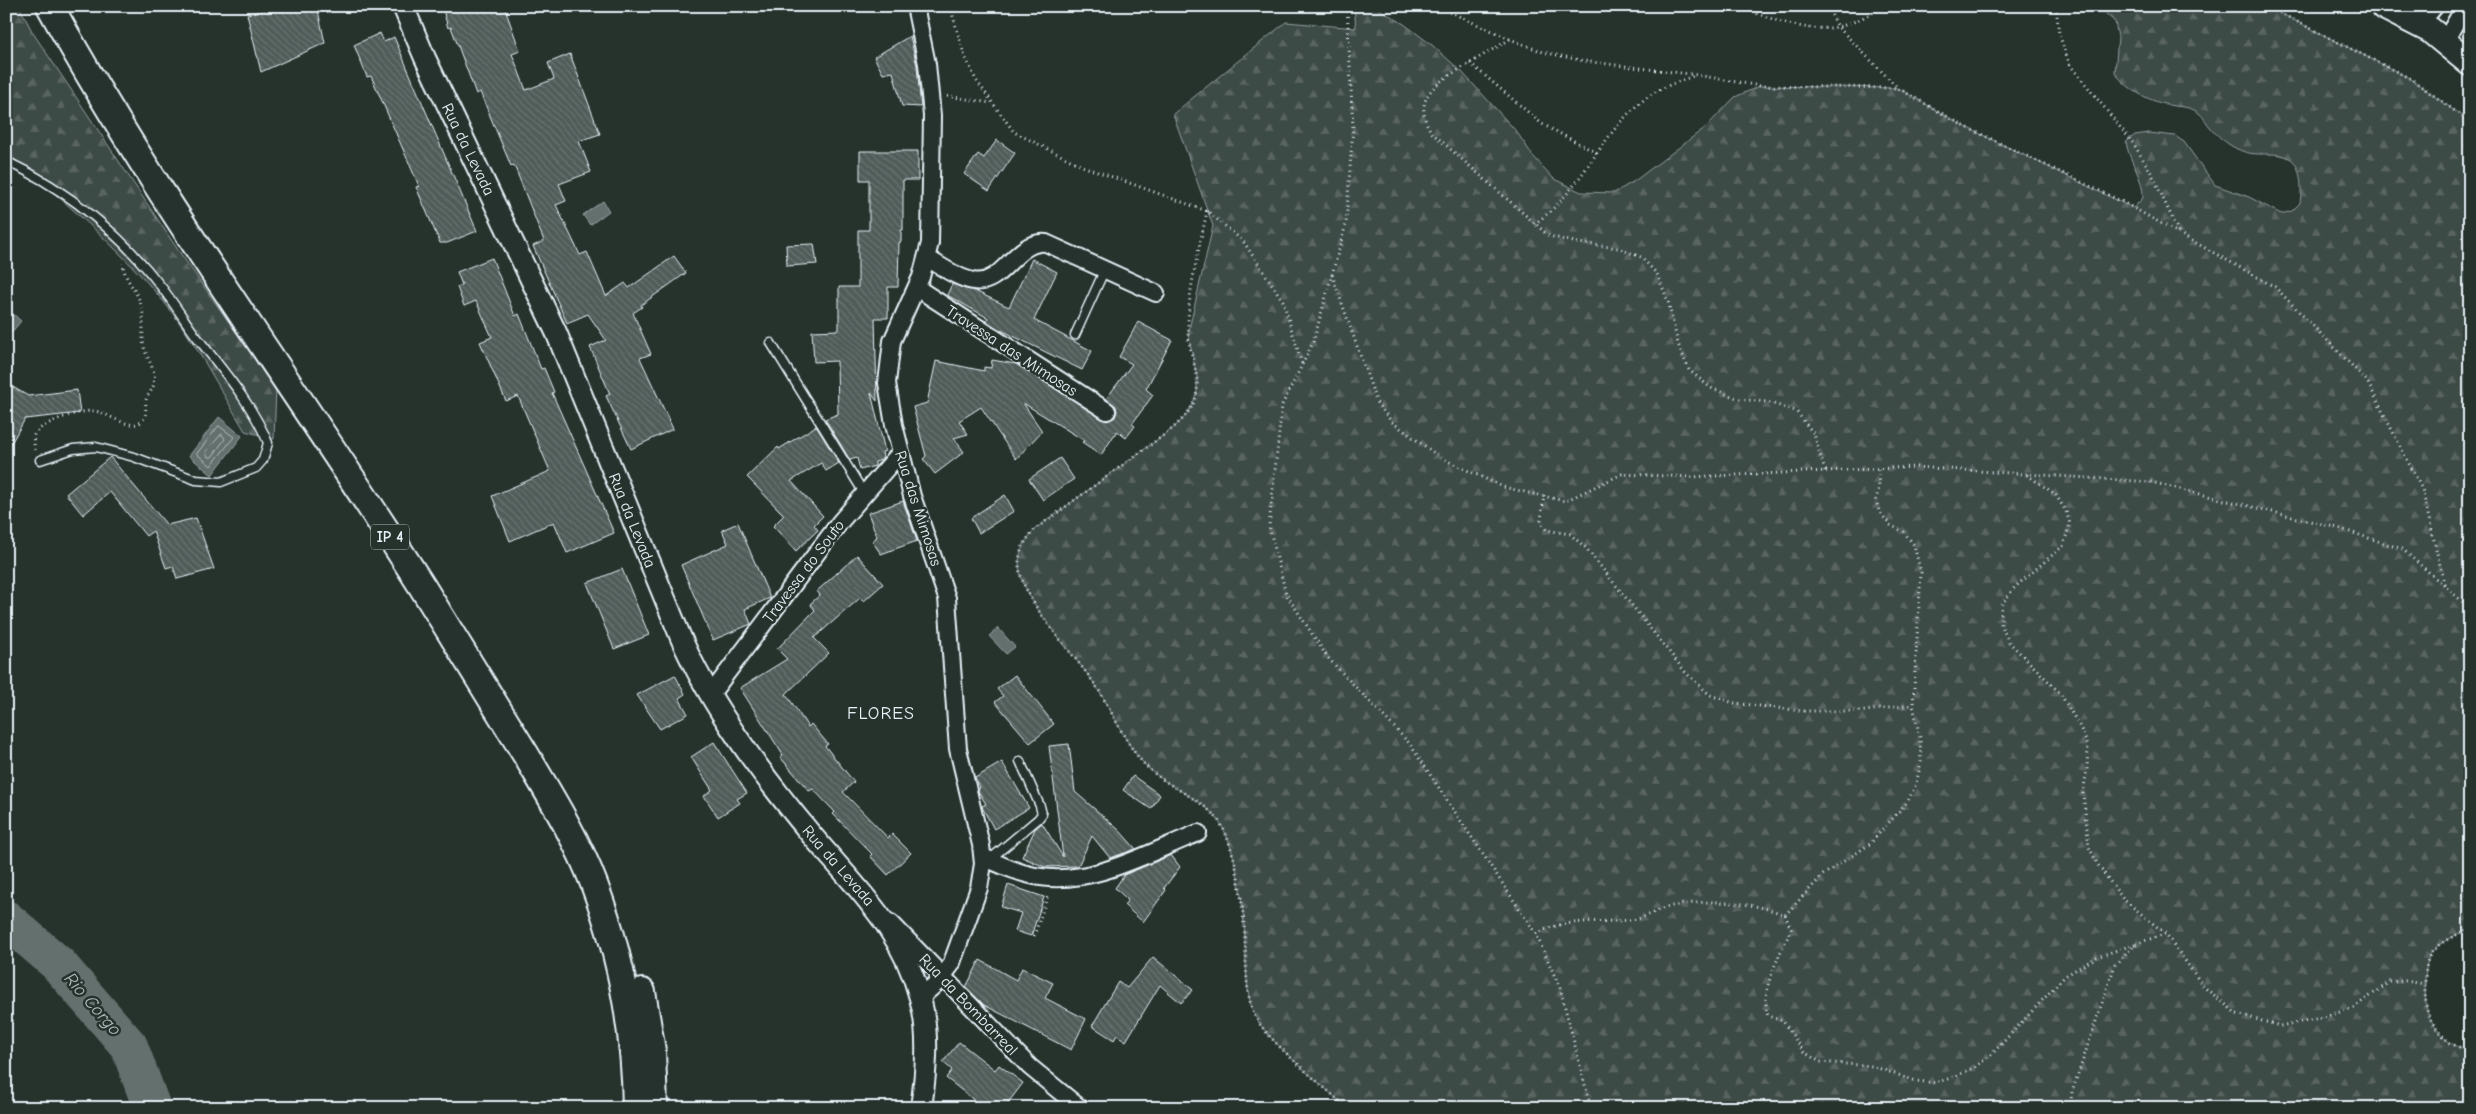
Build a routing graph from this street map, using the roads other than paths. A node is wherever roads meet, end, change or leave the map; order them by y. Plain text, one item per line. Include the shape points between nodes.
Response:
1 (50, 6) edge
2 (70, 6) edge
3 (402, 6) edge
4 (915, 6) edge
5 (2383, 6) edge
6 (2465, 6) edge
7 (2428, 15) edge
8 (2445, 41) junction
9 (2470, 63) edge
10 (6, 161) edge
11 (927, 258) junction
12 (1105, 269) junction
13 (917, 288) junction
14 (1156, 293) dead end
15 (1076, 335) dead end
16 (771, 343) dead end
17 (1107, 411) dead end
18 (900, 452) junction
19 (40, 460) road end
20 (864, 494) junction
21 (711, 694) junction
22 (1020, 761) dead end
23 (1198, 833) dead end
24 (986, 859) junction
25 (864, 894) junction
26 (942, 977) junction
27 (920, 998) junction
28 (636, 1108) edge
29 (654, 1108) edge
30 (921, 1108) edge
31 (1080, 1108) edge

1 - 28 highway, IP 4 via 114,119 336,453 496,704 563,816 594,883 613,943 627,1009
2 - 29 highway, IP 4 via 104,69 176,185 379,486 567,790 599,853 623,917 652,1051
3 - 21 street, Rua da Levada via 545,307 685,648
4 - 11 street, Rua das Mimosas via 931,93 933,144
5 - 7 main road
6 - 8 street
7 - 8 main road
8 - 9 main road
10 - 19 lane via 72,198 129,252 162,288 229,378 268,443 267,451 256,468 220,482 196,480 96,447 73,449
11 - 12 street via 964,278 983,282 1022,250 1041,242 1055,245
11 - 13 street, Rua das Mimosas
12 - 14 street
12 - 15 lane
13 - 17 street, Travessa das Mimosas
13 - 18 street, Rua das Mimosas via 896,330 888,367 889,398
16 - 20 lane
18 - 20 street, Travessa do Souto
18 - 24 street, Rua das Mimosas via 946,598 958,749
20 - 21 street, Travessa do Souto
21 - 25 street, Rua da Levada via 781,796
22 - 24 lane via 1042,814
23 - 24 street via 1096,873 1069,878 1029,875
24 - 26 street, Rua das Mimosas via 954,958
25 - 26 street, Rua da Bombarreal
25 - 27 street, Rua da Levada via 902,949
26 - 27 street, Rua das Mimosas
26 - 31 street, Rua da Bombarreal via 1030,1068
27 - 30 street, Rua da Levada via 926,1048

